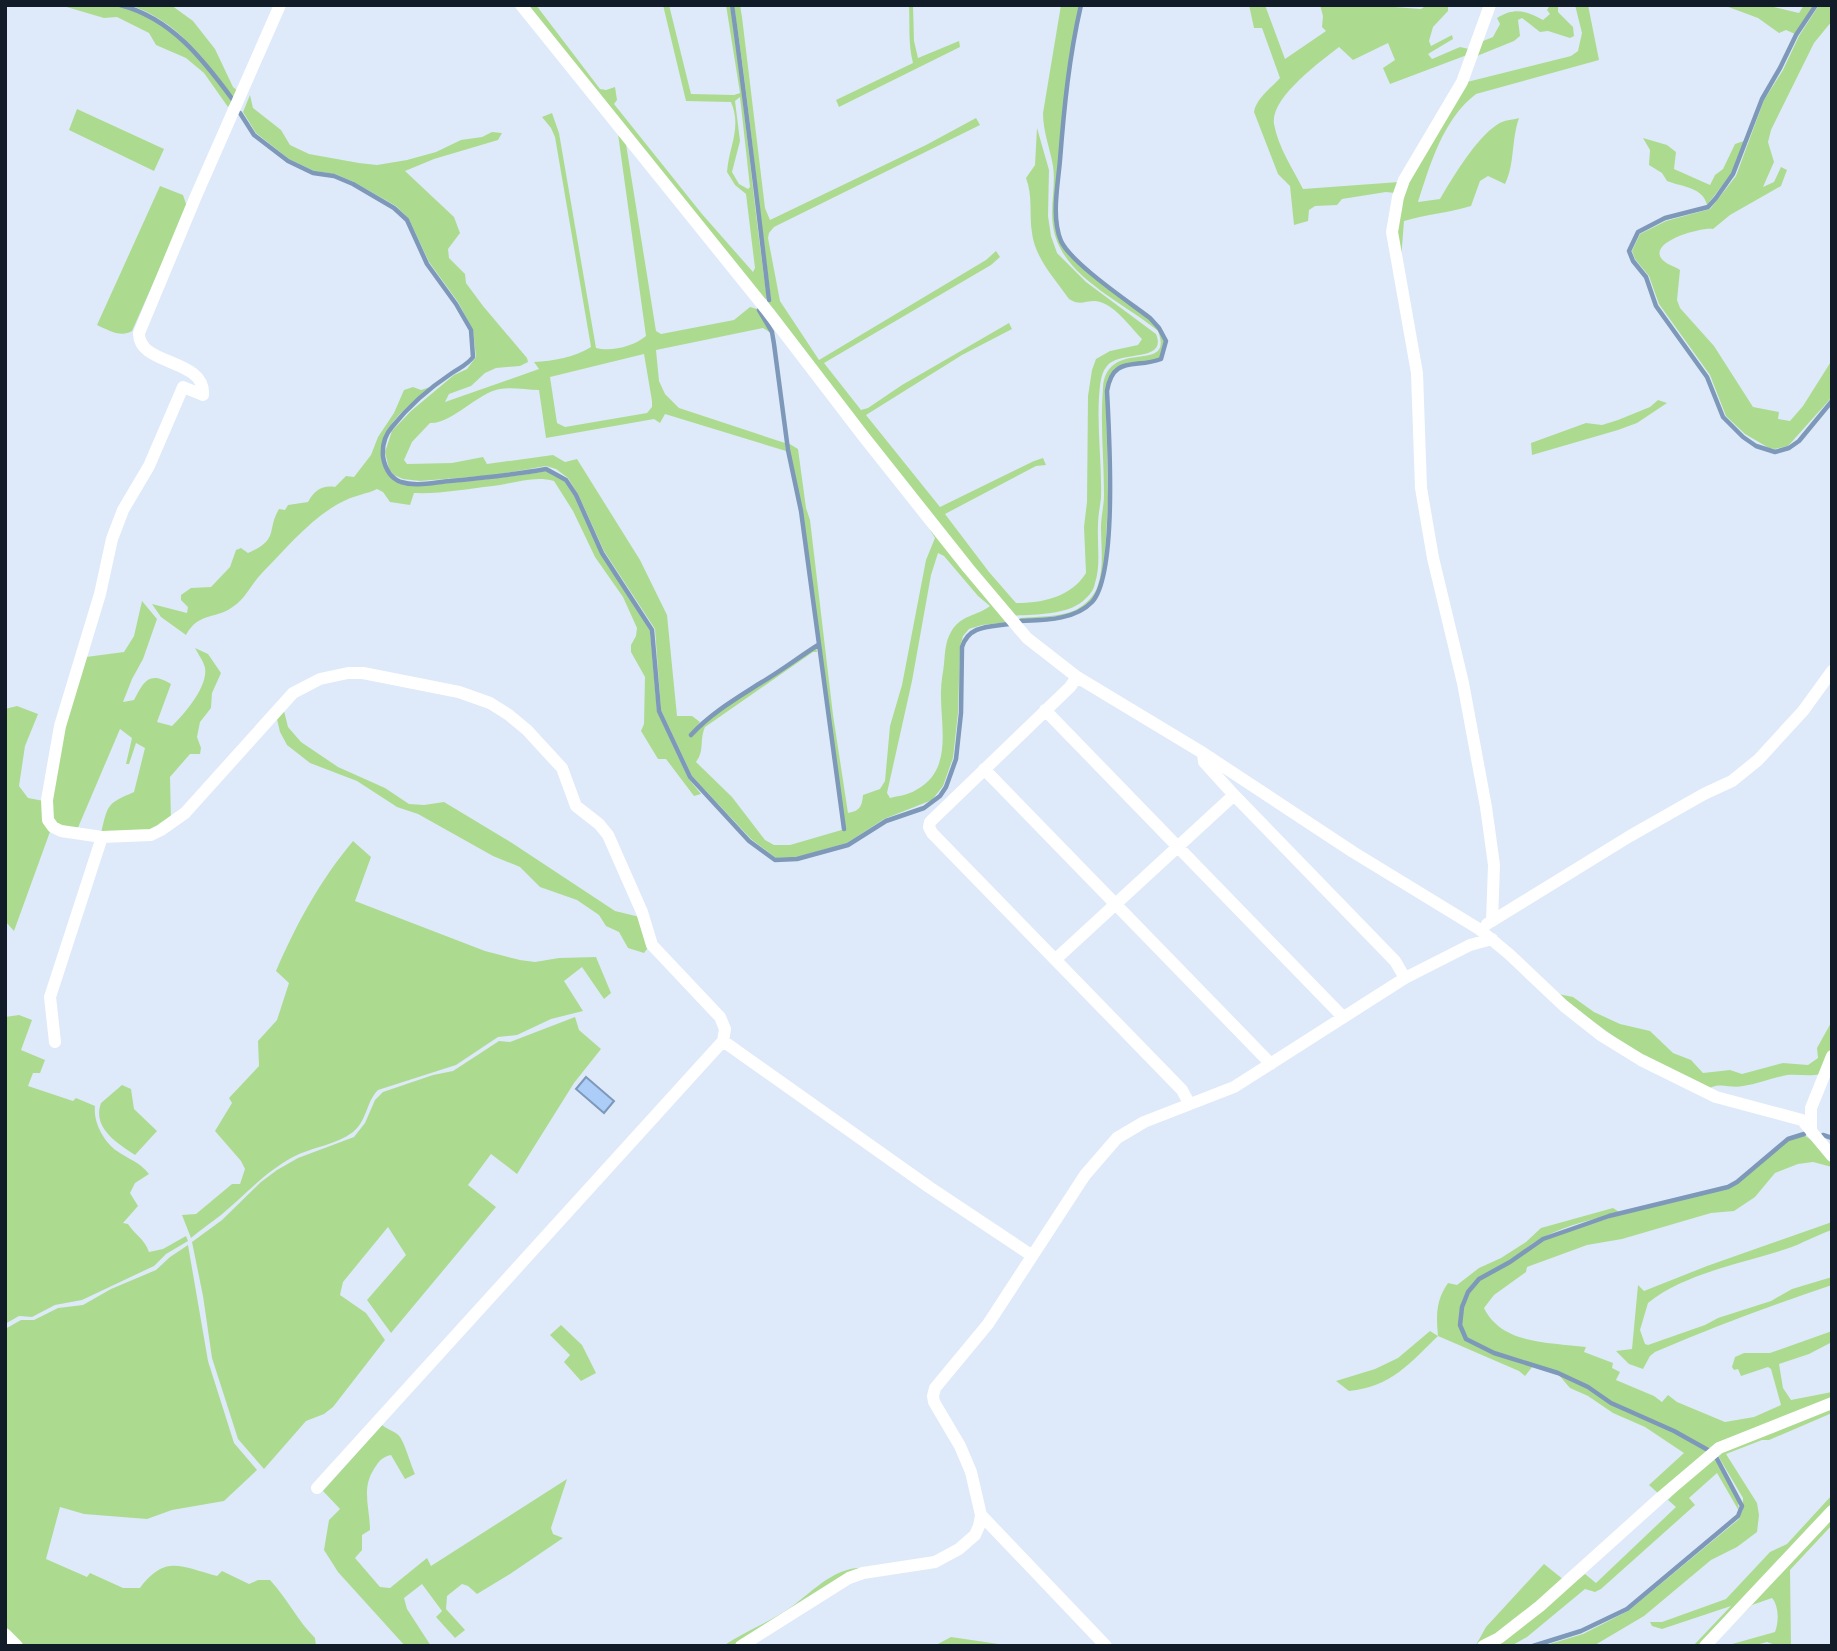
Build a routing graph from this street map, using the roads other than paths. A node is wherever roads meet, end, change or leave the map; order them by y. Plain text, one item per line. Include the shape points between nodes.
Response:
1 (280, 5) edge
2 (521, 5) edge
3 (1490, 5) edge
4 (1832, 671) edge
5 (1077, 677) junction
6 (1045, 710) junction
7 (1203, 753) junction
8 (984, 769) junction
9 (1234, 795) junction
10 (102, 837) junction
11 (1177, 847) junction
12 (1115, 904) junction
13 (1492, 922) junction
14 (1479, 929) junction
15 (1492, 939) junction
16 (1056, 958) junction
17 (1405, 978) junction
18 (1343, 1017) junction
19 (723, 1041) junction
20 (55, 1042) dead end
21 (1832, 1056) edge
22 (1271, 1064) junction
23 (1189, 1103) junction
24 (1811, 1130) junction
25 (1832, 1156) edge
26 (1031, 1255) junction
27 (1832, 1402) edge
28 (317, 1488) dead end
29 (1832, 1511) edge
30 (981, 1515) junction
31 (5, 1634) edge
32 (17, 1646) edge
33 (741, 1646) edge
34 (1106, 1646) edge
35 (1483, 1646) edge
36 (1704, 1646) edge

1 - 10 street via 139,333 141,343 154,354 192,372 204,388 203,396 183,387 149,466 120,517 60,726 47,800 48,820 61,831
2 - 5 street via 1002,608 1027,638
3 - 13 street via 1462,82 1404,180 1392,232 1417,373 1419,465 1428,531 1491,835
4 - 13 street via 1803,711 1745,772 1630,836
5 - 6 street
5 - 7 street
6 - 8 street
6 - 11 street
7 - 9 street via 1204,762
7 - 14 street
8 - 12 street
8 - 16 street via 930,822 930,829
9 - 11 street
9 - 17 street via 1395,961
10 - 19 street via 151,835 174,823 293,693 320,679 363,673 459,692 509,715 562,768 576,806 599,824 615,848 652,945 720,1017
10 - 20 street via 50,997
11 - 12 street
11 - 18 street
12 - 16 street
12 - 22 street
13 - 14 street
14 - 15 street
15 - 17 street via 1470,945
15 - 24 street via 1573,1014 1641,1060 1716,1097 1802,1120
16 - 23 street via 1182,1090
17 - 18 street
18 - 22 street
19 - 26 street
19 - 28 street
21 - 24 street via 1811,1108
22 - 23 street via 1234,1087
23 - 26 street via 1116,1138 1084,1175
24 - 25 street
26 - 30 street via 988,1324 933,1396 971,1472
27 - 35 street via 1719,1448 1540,1606
29 - 36 street
30 - 33 street via 975,1535 947,1556 849,1578
30 - 34 street
31 - 32 street

